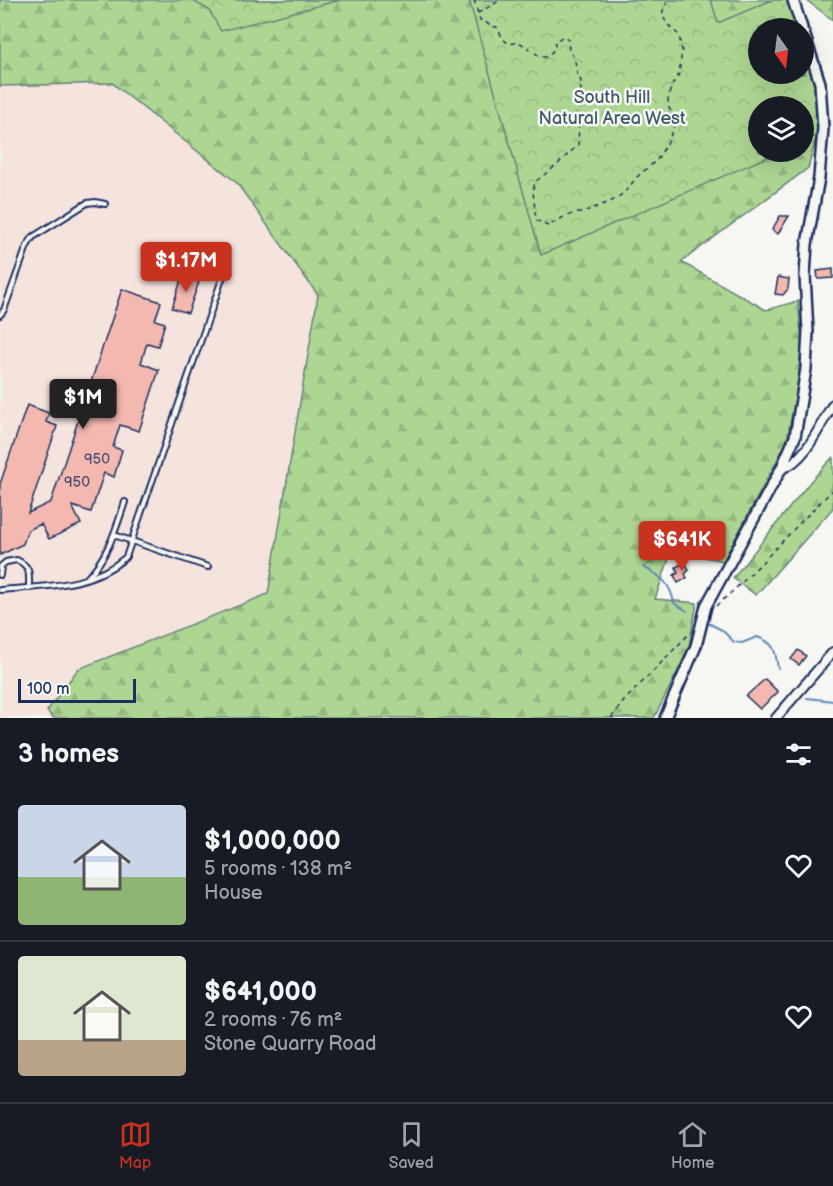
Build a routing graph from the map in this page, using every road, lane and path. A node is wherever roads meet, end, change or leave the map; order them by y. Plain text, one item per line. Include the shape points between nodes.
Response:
1 (474, 0) edge
2 (501, 0) edge
3 (669, 0) edge
4 (793, 0) edge
5 (477, 14) junction
6 (799, 18) edge
7 (814, 64) edge
8 (105, 204) dead end
9 (223, 276) dead end
10 (0, 315) edge
11 (833, 404) edge
12 (781, 469) junction
13 (833, 490) edge
14 (124, 502) dead end
15 (114, 535) junction
16 (133, 541) junction
17 (208, 567) dead end
18 (0, 575) edge
19 (85, 580) junction
20 (29, 588) junction
21 (0, 590) edge
22 (713, 609) dead end
23 (701, 621) junction
24 (833, 651) edge
25 (611, 718) edge
26 (665, 718) edge
27 (776, 718) edge

1 - 5 path
2 - 5 path
3 - 5 path via 662,15 679,35 682,51 679,74 668,100 674,126 663,152 612,201 555,220 548,226 536,220 535,182 578,145 580,81 568,51 568,39 564,36 555,41 552,53 541,57 519,42 509,44 496,27 480,20
4 - 6 street
7 - 12 street via 820,83 823,128 806,254 806,369 795,437
8 - 10 lane via 87,203 33,237
9 - 16 lane
11 - 12 street via 798,458
12 - 23 street
13 - 22 path
14 - 15 lane
15 - 16 lane
15 - 19 lane via 99,565
16 - 17 lane
16 - 19 lane via 118,564
18 - 20 lane via 1,566 17,560 26,565
19 - 20 lane
20 - 21 lane
23 - 25 path
23 - 26 street via 696,646
24 - 27 street

